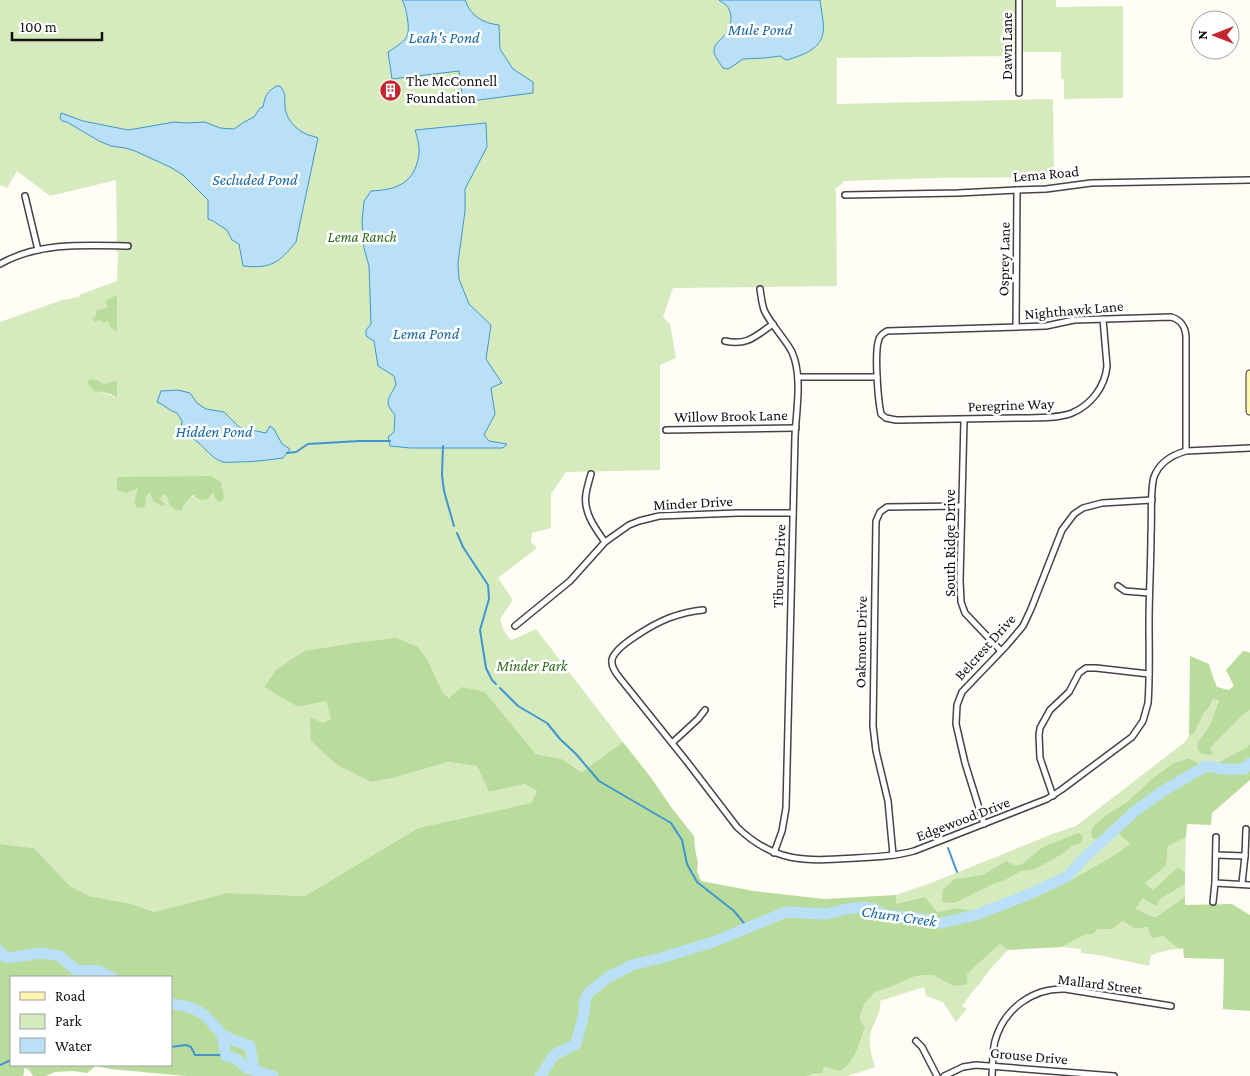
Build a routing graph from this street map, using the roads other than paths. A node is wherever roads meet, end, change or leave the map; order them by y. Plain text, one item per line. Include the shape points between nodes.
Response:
1 (1019, 0) edge
2 (1019, 92) dead end
3 (1250, 180) edge
4 (1018, 190) junction
5 (844, 195) dead end
6 (26, 196) dead end
7 (128, 246) dead end
8 (38, 250) junction
9 (0, 264) edge
10 (760, 289) dead end
11 (1103, 319) junction
12 (773, 324) junction
13 (1016, 328) junction
14 (725, 341) dead end
15 (1250, 374) edge
16 (798, 377) junction
17 (877, 377) junction
18 (1250, 411) edge
19 (964, 420) junction
20 (796, 428) junction
21 (666, 430) dead end
22 (1250, 448) edge
23 (1186, 451) junction
24 (591, 474) dead end
25 (1152, 500) junction
26 (962, 506) junction
27 (794, 513) junction
28 (605, 542) junction
29 (1118, 586) dead end
30 (1149, 593) junction
31 (703, 610) dead end
32 (515, 626) dead end
33 (1001, 651) junction
34 (1149, 674) junction
35 (705, 710) dead end
36 (672, 743) junction
37 (1053, 796) junction
38 (984, 824) junction
39 (1246, 830) dead end
40 (1216, 837) dead end
41 (774, 852) junction
42 (893, 855) junction
43 (1216, 855) junction
44 (1245, 856) junction
45 (1214, 883) junction
46 (1242, 884) junction
47 (1250, 885) edge
48 (1213, 902) dead end
49 (1171, 1006) dead end
50 (916, 1041) dead end
51 (992, 1066) junction
52 (937, 1076) edge
53 (944, 1076) edge
54 (992, 1076) edge
55 (1114, 1076) edge

1 - 2 street, Dawn Lane
3 - 4 street, Lema Road via 1091,183
4 - 5 street, Lema Road
4 - 13 street, Osprey Lane
6 - 8 street
7 - 8 street via 70,246
8 - 9 street
10 - 12 street, Tiburon Drive via 763,306
11 - 13 street, Nighthawk Lane
11 - 19 street, Peregrine Way via 1106,374 1094,398 1080,409 1057,416
11 - 23 street, Nighthawk Lane via 1171,317 1183,326 1186,336
12 - 14 street via 744,343
12 - 16 street, Tiburon Drive via 792,354
13 - 17 street, Nighthawk Lane via 887,331 878,342
15 - 18 main road
16 - 17 street
16 - 20 street, Tiburon Drive
17 - 19 street, Peregrine Way via 880,411 886,418
19 - 26 street, South Ridge Drive
20 - 21 street, Willow Brook Lane
20 - 27 street, Tiburon Drive
22 - 23 street, Edgewood Drive
23 - 25 street, Edgewood Drive via 1170,458 1159,468 1153,480
24 - 28 street via 586,506
25 - 30 street, Edgewood Drive
25 - 33 street, Belcrest Drive via 1102,502 1074,514 1062,530 1026,621
26 - 33 street, South Ridge Drive via 961,602 968,617
26 - 42 street, Oakmont Drive via 887,507 876,521 872,726 888,801
27 - 28 street, Minder Drive via 659,516 629,525
27 - 41 street, Tiburon Drive via 786,808
28 - 32 street, Minder Drive via 570,581
29 - 30 street via 1126,591
30 - 34 street, Edgewood Drive
31 - 36 street, Edgewood Drive via 657,623 623,645 612,659 619,677
33 - 38 street, Belcrest Drive via 964,688 955,714 960,745
34 - 37 street, Edgewood Drive via 1147,710 1134,735
34 - 37 street via 1096,668 1086,668 1079,673 1069,692 1050,710 1040,728 1040,758
35 - 36 street
36 - 41 street, Edgewood Drive via 737,828
37 - 38 street, Edgewood Drive
38 - 42 street, Edgewood Drive via 914,851
39 - 44 street
40 - 43 street
41 - 42 street, Edgewood Drive via 811,860
43 - 44 street
43 - 45 street
44 - 46 street
45 - 46 street
45 - 48 street
46 - 47 street
49 - 51 street, Mallard Street via 1065,989 1040,992 1021,1002 1004,1020 996,1038
50 - 52 street via 922,1046
51 - 53 street, Grouse Drive via 967,1066
51 - 54 street, Mallard Street
51 - 55 street, Grouse Drive

